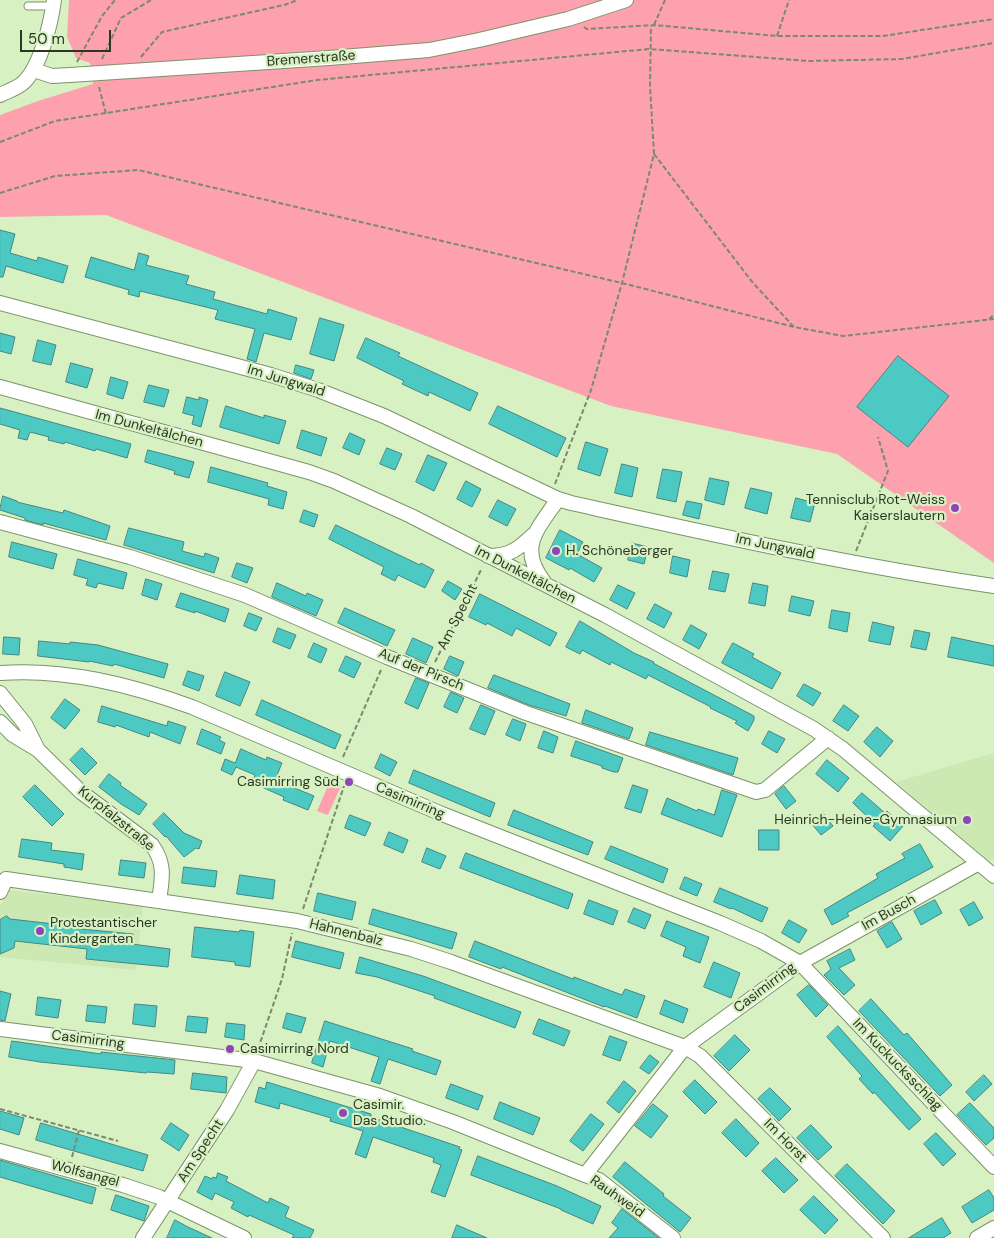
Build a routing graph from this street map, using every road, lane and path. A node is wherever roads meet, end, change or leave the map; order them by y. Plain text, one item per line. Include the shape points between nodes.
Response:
1 (115, 0) edge
2 (151, 0) edge
3 (298, 0) edge
4 (626, 0) edge
5 (666, 0) edge
6 (789, 0) edge
7 (53, 3) edge
8 (28, 6) dead end
9 (994, 19) edge
10 (653, 26) junction
11 (587, 29) dead end
12 (777, 36) junction
13 (994, 44) edge
14 (649, 49) junction
15 (77, 62) dead end
16 (34, 70) junction
17 (129, 70) junction
18 (95, 74) junction
19 (0, 95) edge
20 (106, 114) junction
21 (0, 142) edge
22 (654, 154) junction
23 (0, 193) edge
24 (622, 283) junction
25 (0, 303) edge
26 (994, 315) edge
27 (990, 319) junction
28 (994, 319) edge
29 (794, 328) junction
30 (0, 387) edge
31 (878, 437) dead end
32 (556, 482) dead end
33 (558, 499) junction
34 (0, 522) edge
35 (533, 535) junction
36 (486, 560) junction
37 (851, 562) junction
38 (546, 585) junction
39 (994, 586) edge
40 (384, 663) dead end
41 (432, 669) dead end
42 (0, 673) edge
43 (0, 693) edge
44 (0, 722) edge
45 (828, 738) junction
46 (38, 750) junction
47 (340, 762) dead end
48 (346, 781) dead end
49 (979, 863) junction
50 (994, 876) edge
51 (0, 892) edge
52 (159, 901) junction
53 (302, 910) dead end
54 (293, 928) dead end
55 (800, 963) junction
56 (0, 1028) edge
57 (685, 1048) junction
58 (255, 1057) junction
59 (0, 1109) edge
60 (79, 1130) junction
61 (118, 1141) dead end
62 (0, 1151) edge
63 (994, 1167) edge
64 (68, 1170) junction
65 (585, 1174) junction
66 (168, 1201) junction
67 (994, 1228) edge
68 (143, 1238) edge
69 (244, 1238) edge
70 (673, 1238) edge
71 (883, 1238) edge
72 (976, 1238) edge

1 - 15 path via 102,16
2 - 18 path via 121,18
3 - 17 path via 162,32
4 - 17 street, Bremerstraße via 568,19 429,50
5 - 10 path
6 - 12 path
7 - 8 lane
7 - 16 street via 42,51
9 - 12 path via 883,36
10 - 11 path
10 - 12 path
10 - 14 path
13 - 14 path via 902,60 818,61
14 - 20 path via 317,80
14 - 22 path
16 - 18 street, Bremerstraße via 52,76
16 - 19 street via 24,83
17 - 18 street, Bremerstraße
18 - 20 path
20 - 21 path via 55,121
22 - 24 path
22 - 29 path
23 - 24 path via 55,176 138,170
24 - 29 path
24 - 32 path via 592,390
25 - 33 street, Im Jungwald via 318,390 384,416
26 - 27 path
27 - 28 path
27 - 29 path via 843,336
30 - 36 street, Im Dunkeltälchen via 309,472 411,516
31 - 37 path via 888,471
33 - 35 street
33 - 37 street, Im Jungwald
34 - 45 street, Auf der Pirsch via 130,556 245,595 526,713 756,792 765,790
35 - 36 street via 514,551
35 - 38 street via 532,562
36 - 38 street, Im Dunkeltälchen
36 - 41 path, Am Specht
37 - 39 street, Im Jungwald
38 - 45 street, Im Dunkeltälchen
40 - 47 path
42 - 55 street, Casimirring via 46,673 85,678 159,695 442,814 720,923
43 - 46 street, Kurpfalzstraße via 24,724
44 - 46 street, Kurpfalzstraße via 13,735
45 - 49 street, Im Dunkeltälchen
46 - 52 street, Kurpfalzstraße via 81,792 152,845 161,857
48 - 53 path
49 - 50 street, Im Dunkeltälchen
49 - 55 street, Im Busch
51 - 52 street, Hahnenbalz via 6,879
52 - 57 street, Hahnenbalz via 297,921 411,949
54 - 58 path via 282,978
55 - 57 street, Casimirring
55 - 63 street, Im Kuckucksschlag
56 - 58 street, Casimirring
57 - 65 street, Casimirring
57 - 71 street, Im Horst via 700,1056
58 - 65 street, Casimirring via 380,1096
58 - 66 street, Am Specht via 227,1110
59 - 60 path
60 - 61 path
60 - 64 path
62 - 64 street, Wolfsangel
64 - 66 street, Wolfsangel
65 - 70 street, Rauhweid via 599,1180
66 - 68 street, Am Specht
66 - 69 street, Wolfsangel
67 - 72 street

